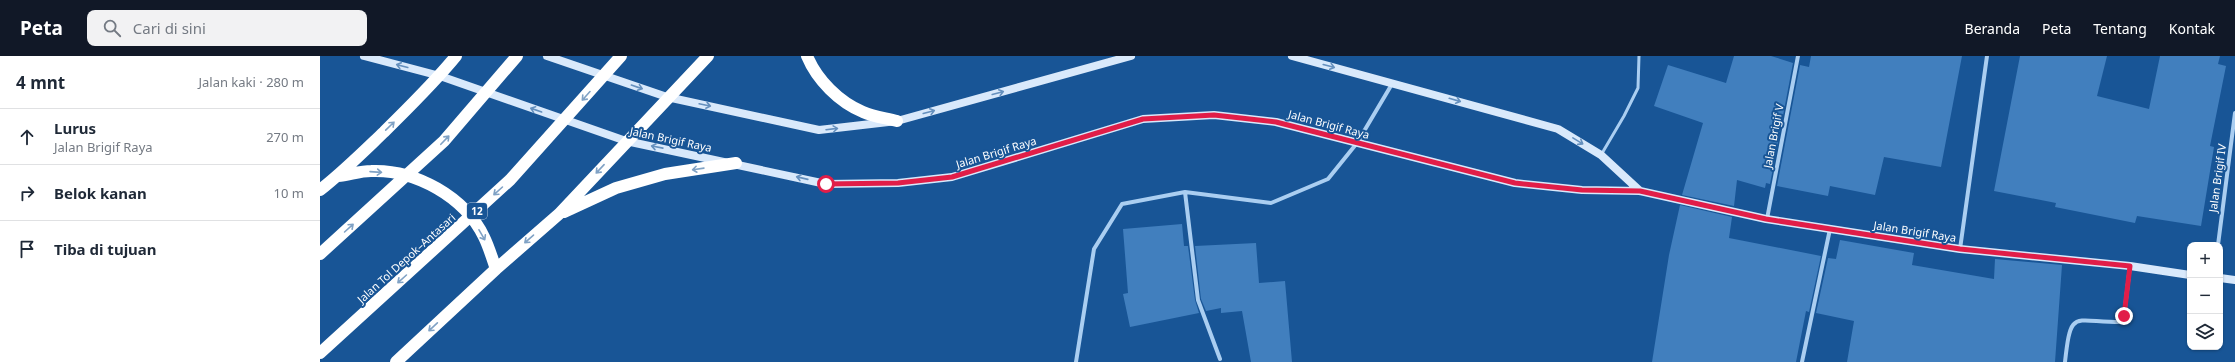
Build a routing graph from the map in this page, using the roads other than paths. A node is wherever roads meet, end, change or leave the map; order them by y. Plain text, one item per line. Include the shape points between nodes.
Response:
1 (364, 56) edge
2 (456, 56) edge
3 (517, 56) edge
4 (547, 56) edge
5 (621, 56) edge
6 (708, 56) edge
7 (807, 56) edge
8 (1131, 56) edge
9 (1292, 56) edge
10 (1639, 56) edge
11 (1798, 56) edge
12 (1987, 56) edge
13 (440, 76) junction
14 (1392, 84) junction
15 (667, 97) junction
16 (2235, 113) edge
17 (897, 121) junction
18 (626, 141) junction
19 (1357, 144) junction
20 (1601, 155) junction
21 (736, 163) junction
22 (338, 176) junction
23 (320, 190) edge
24 (1640, 191) junction
25 (1185, 192) junction
26 (559, 214) junction
27 (1766, 219) junction
28 (1830, 229) junction
29 (2218, 242) edge
30 (1960, 249) junction
31 (320, 254) edge
32 (2130, 266) junction
33 (496, 268) junction
34 (2187, 275) edge
35 (2223, 278) edge
36 (2235, 280) edge
37 (320, 353) edge
38 (1220, 359) dead end
39 (396, 362) edge
40 (1076, 362) edge
41 (1802, 362) edge
42 (2065, 362) edge

13 -> 1 street, Jalan Brigif Raya
2 - 13 highway
31 -> 3 highway, bridge via 444,141
4 -> 15 street
5 -> 37 highway, Jalan Tol Depok–Antasari / 12, bridge via 510,180
6 - 15 highway
7 - 17 highway via 812,69 835,94 864,112
17 -> 8 street
9 -> 14 street
10 - 20 lane via 1638,88
11 - 27 street, Jalan Brigif V
12 - 30 street
18 -> 13 street, Jalan Brigif Raya
22 -> 13 highway
14 - 19 street
14 -> 20 street via 1558,129
15 -> 17 street via 820,130
15 - 18 highway
16 - 29 street, Jalan Brigif IV
21 -> 18 street, Jalan Brigif Raya
18 -> 26 highway
19 -> 21 street, Jalan Brigif Raya via 1268,121 1214,115 1143,119 952,177 898,183 826,184
19 - 24 street, Jalan Brigif Raya via 1515,183 1582,190
19 - 25 street via 1328,179 1271,203
20 - 24 street
21 -> 26 highway via 665,174 616,188
22 - 23 highway
22 -> 33 highway via 372,171 399,174 437,188 464,209 484,236
24 - 27 street, Jalan Brigif Raya
25 - 38 street via 1198,300
25 - 40 street via 1122,204 1094,249
26 -> 33 highway
27 - 28 street, Jalan Brigif Raya
28 - 30 street, Jalan Brigif Raya
28 - 41 street
30 - 32 street, Jalan Brigif Raya
32 - 34 street, Jalan Brigif Raya
32 - 42 street via 2124,316 2120,322 2079,320 2072,324 2068,334
33 -> 39 highway
35 - 36 street

